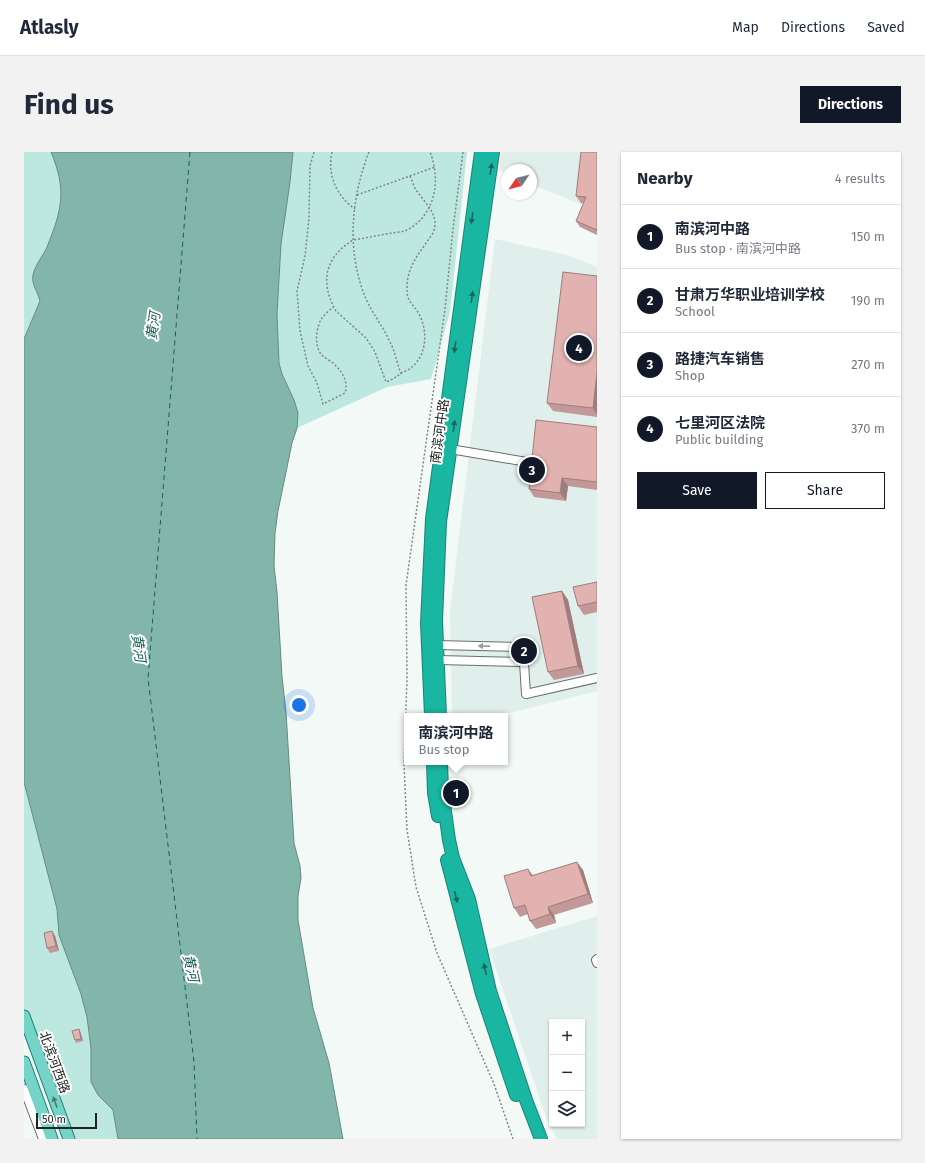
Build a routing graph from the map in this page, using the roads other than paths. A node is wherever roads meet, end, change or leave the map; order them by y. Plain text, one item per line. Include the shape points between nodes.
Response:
1 (481, 152) edge
2 (493, 152) edge
3 (450, 449) junction
4 (527, 462) dead end
5 (436, 644) junction
6 (438, 660) junction
7 (523, 662) junction
8 (597, 678) edge
9 (431, 713) edge
10 (440, 713) edge
11 (433, 765) edge
12 (441, 765) edge
13 (597, 959) edge
14 (597, 963) edge
15 (24, 1016) edge
16 (25, 1066) edge
17 (24, 1089) edge
18 (43, 1139) edge
19 (52, 1139) edge
20 (69, 1139) edge
21 (532, 1139) edge
22 (541, 1139) edge

1 -> 9 highway, 南滨河中路 via 432,518 427,623
3 -> 2 highway, 南滨河中路
3 - 4 lane
3 - 5 highway, 南滨河中路 via 440,522
5 - 6 highway, 南滨河中路
7 -> 5 lane via 523,647
6 - 7 lane
6 - 10 highway, 南滨河中路
7 - 8 lane via 526,694
11 -> 21 highway via 434,793 441,834 482,994
22 -> 12 highway via 490,991 469,899 453,858 442,790
13 - 14 lane
20 -> 15 main road, 北滨河西路
16 - 19 main road
17 - 18 lane

